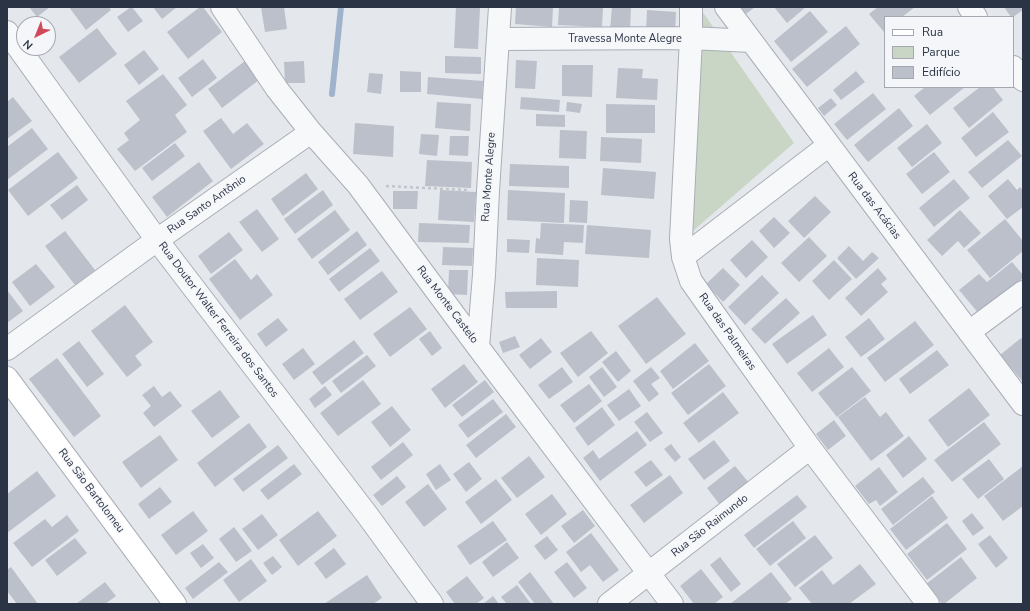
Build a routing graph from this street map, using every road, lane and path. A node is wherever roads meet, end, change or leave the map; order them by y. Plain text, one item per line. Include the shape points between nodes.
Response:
1 (222, 7) edge
2 (500, 7) edge
3 (691, 7) edge
4 (726, 7) edge
5 (969, 7) edge
6 (975, 16) edge
7 (7, 32) edge
8 (691, 38) junction
9 (498, 39) junction
10 (751, 41) junction
11 (1014, 68) edge
12 (1023, 80) edge
13 (310, 132) junction
14 (829, 145) junction
15 (358, 185) junction
16 (488, 191) junction
17 (157, 240) junction
18 (683, 257) junction
19 (1023, 292) edge
20 (968, 332) junction
21 (478, 347) junction
22 (7, 349) edge
23 (7, 378) edge
24 (1023, 404) edge
25 (810, 448) junction
26 (649, 574) junction
27 (175, 604) edge
28 (432, 604) edge
29 (609, 604) edge
30 (672, 604) edge
31 (928, 604) edge

1 - 13 street, Rua Monte Castelo via 277,89
2 - 9 street, Rua Monte Alegre
3 - 8 street, Rua das Palmeiras
4 - 10 street, Rua das Acácias
5 - 6 street
7 - 17 street, Rua Doutor Walter Ferreira dos Santos
8 - 9 street, Travessa Monte Alegre
8 - 10 street, Travessa Monte Alegre
8 - 18 street, Rua das Palmeiras via 681,239
9 - 16 street, Rua Monte Alegre
10 - 14 street, Rua das Acácias
11 - 12 street
13 - 15 street, Rua Monte Castelo
13 - 17 street, Rua Santo Antônio
14 - 18 street
14 - 20 street, Rua das Acácias
15 - 16 path
15 - 21 street, Rua Monte Castelo
16 - 21 street, Rua Monte Alegre
17 - 22 street, Rua Santo Antônio
17 - 28 street, Rua Doutor Walter Ferreira dos Santos
18 - 25 street, Rua das Palmeiras via 691,280 714,315
19 - 20 street
20 - 24 street, Rua das Acácias
21 - 26 street, Rua Monte Castelo
23 - 27 street, Rua São Bartolomeu
25 - 26 street, Rua São Raimundo
25 - 31 street, Rua das Palmeiras
26 - 29 street, Rua São Raimundo
26 - 30 street, Rua Monte Castelo

